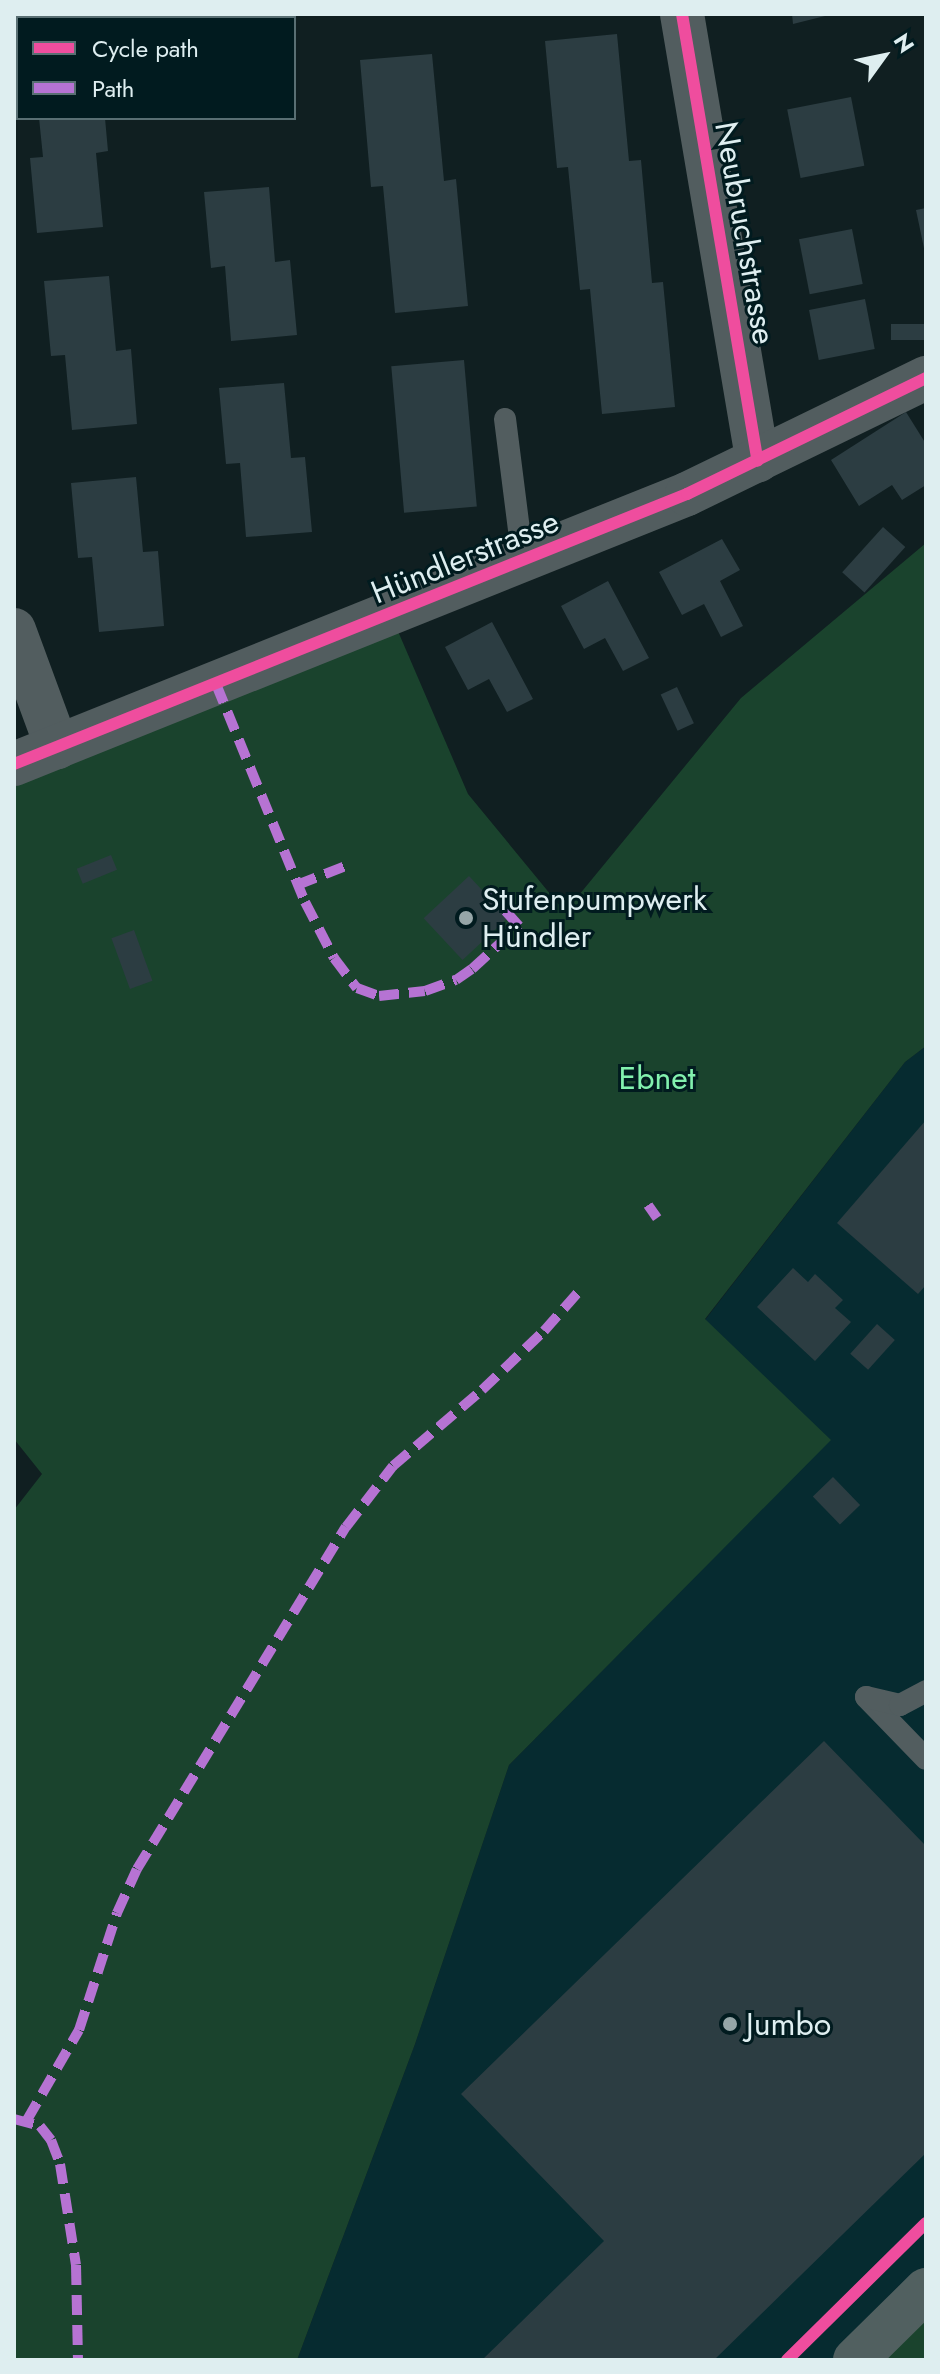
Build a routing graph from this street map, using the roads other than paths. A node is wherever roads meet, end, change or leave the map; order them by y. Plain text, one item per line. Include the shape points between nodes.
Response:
1 (682, 14) edge
2 (926, 378) edge
3 (505, 419) dead end
4 (758, 461) junction
5 (529, 559) junction
6 (14, 630) edge
7 (57, 747) junction
8 (14, 764) edge
9 (926, 1691) edge
10 (926, 1759) edge
11 (926, 2290) edge
12 (855, 2360) edge

1 - 4 street, Neubruchstrasse
2 - 4 street, Hündlerstrasse
3 - 5 lane via 520,537
4 - 5 street, Hündlerstrasse
5 - 7 street, Hündlerstrasse
6 - 7 street
7 - 8 street, Hündlerstrasse
9 - 10 lane via 900,1705 866,1697
11 - 12 main road

